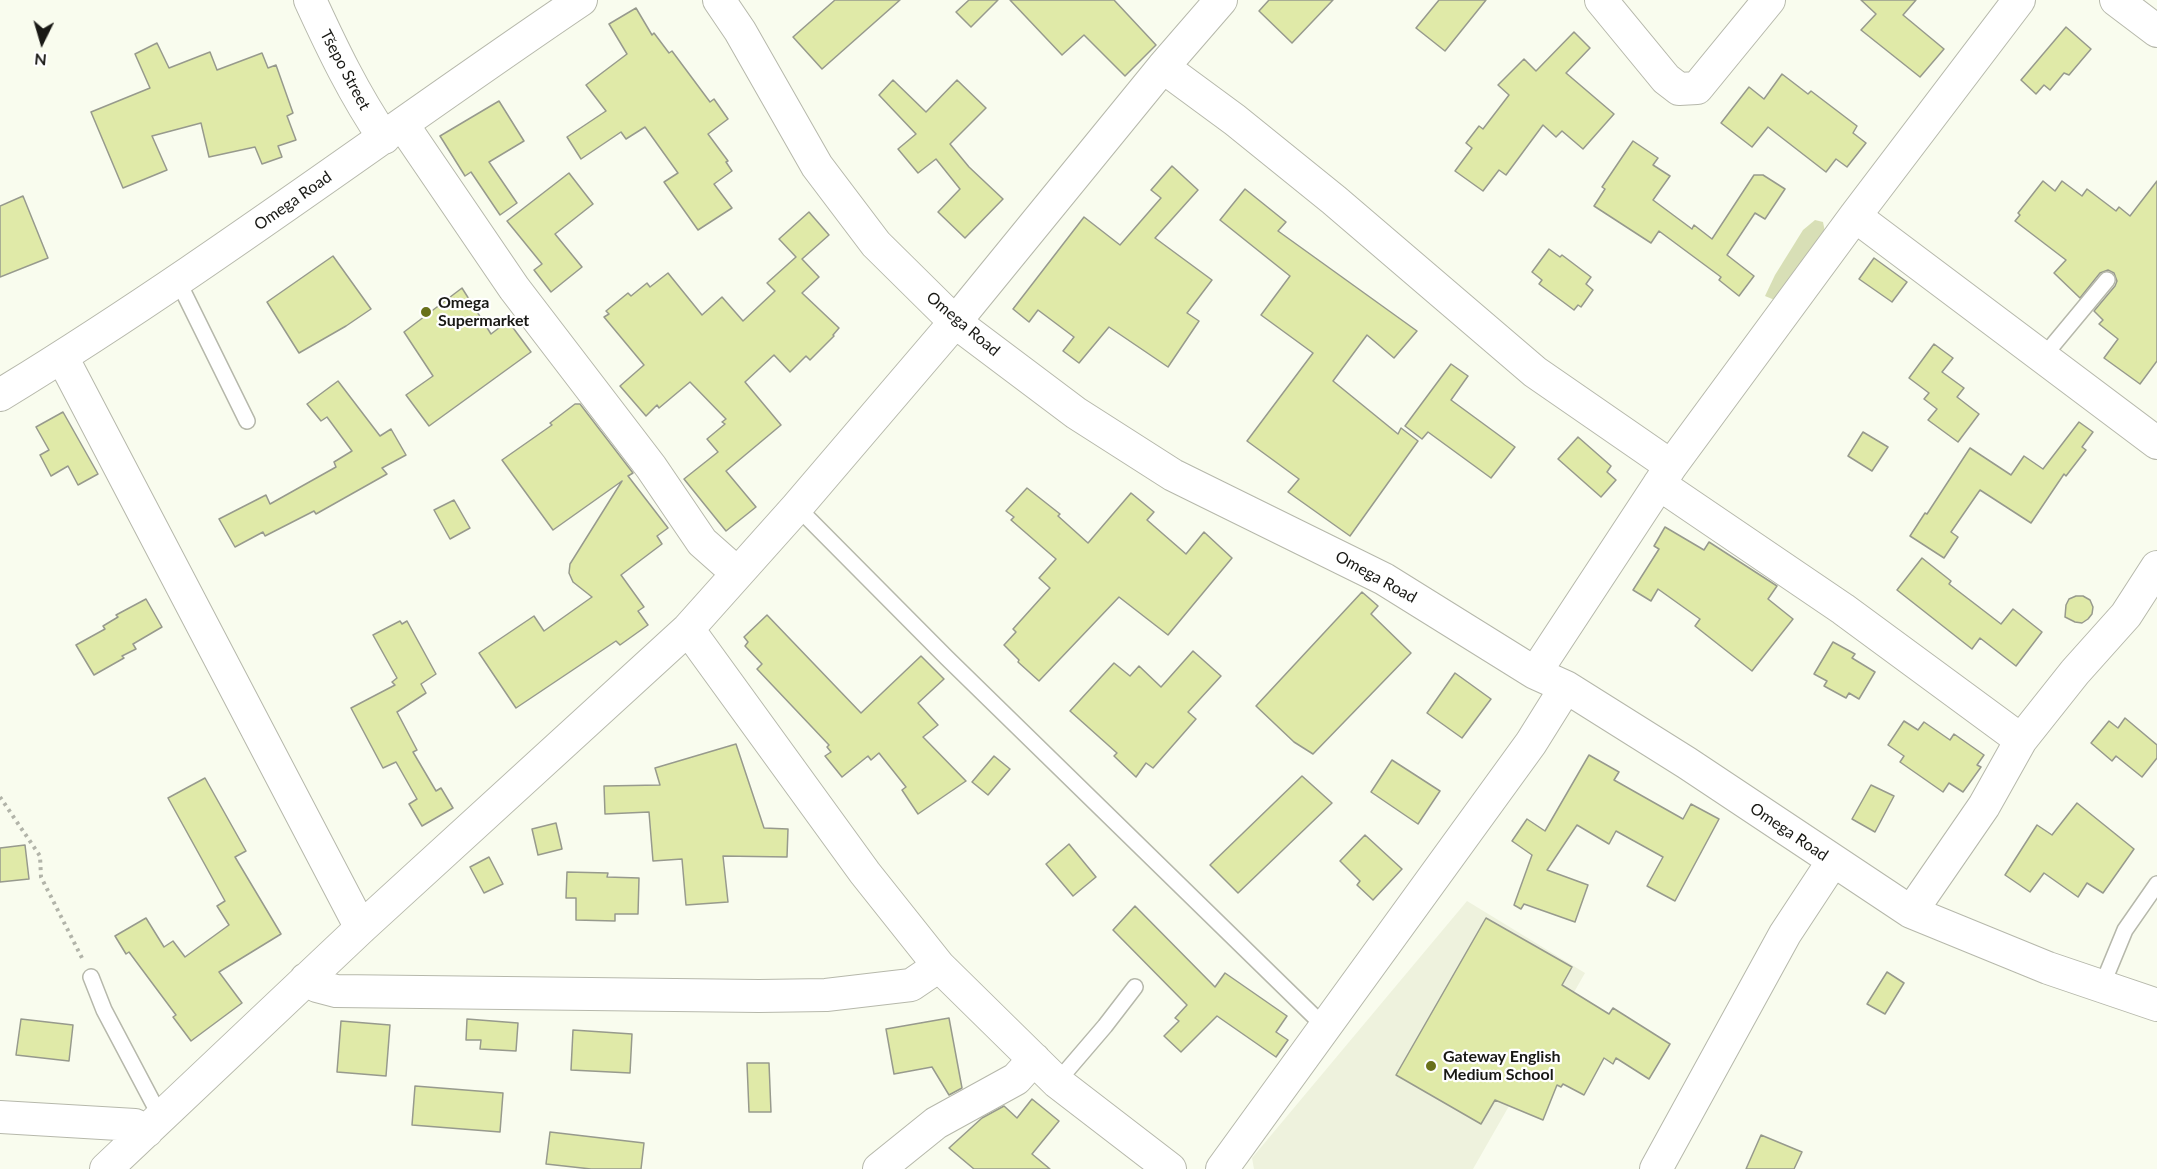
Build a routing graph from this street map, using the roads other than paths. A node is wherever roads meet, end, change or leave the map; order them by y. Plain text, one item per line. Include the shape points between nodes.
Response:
1 (310, 0) edge
2 (581, 0) edge
3 (719, 0) edge
4 (1221, 0) edge
5 (1601, 0) edge
6 (1769, 0) edge
7 (2019, 0) edge
8 (2116, 0) edge
9 (2157, 31) edge
10 (1163, 66) junction
11 (394, 131) junction
12 (1855, 216) junction
13 (2107, 280) dead end
14 (178, 281) junction
15 (955, 322) junction
16 (62, 357) junction
17 (2043, 357) junction
18 (0, 395) edge
19 (247, 421) dead end
20 (2157, 443) edge
21 (1665, 475) junction
22 (797, 507) junction
23 (2157, 567) edge
24 (736, 573) junction
25 (688, 629) junction
26 (1535, 673) junction
27 (1566, 687) junction
28 (2021, 740) junction
29 (1833, 861) junction
30 (2157, 884) edge
31 (1911, 912) junction
32 (361, 928) junction
33 (939, 966) junction
34 (91, 978) road end
35 (306, 979) junction
36 (1135, 987) dead end
37 (2101, 988) junction
38 (2157, 1005) edge
39 (1325, 1027) junction
40 (1034, 1059) junction
41 (1057, 1082) junction
42 (0, 1117) edge
43 (154, 1123) junction
44 (106, 1169) edge
45 (879, 1169) edge
46 (1170, 1169) edge
47 (1222, 1169) edge
48 (1656, 1169) edge

1 - 11 street, Tšepo Street via 362,106
2 - 11 street, Omega Road
3 - 15 street, Omega Road via 817,166 876,244
4 - 10 street
5 - 6 street via 1666,79 1679,89 1698,88
7 - 12 street
8 - 9 street
10 - 15 street
10 - 21 street via 1334,200 1535,372
11 - 14 street, Omega Road
11 - 24 street, Tšepo Street via 651,467 702,542
12 - 17 street
12 - 21 street
13 - 17 lane
14 - 16 street, Omega Road
14 - 19 lane
15 - 22 street
15 - 26 street, Omega Road via 1076,413 1173,475 1384,579
16 - 18 street, Omega Road
16 - 32 street
17 - 20 street
21 - 26 street
21 - 28 street
22 - 24 street
22 - 39 lane
23 - 28 street via 2126,615
24 - 25 street
25 - 32 street
25 - 33 street via 865,873
26 - 27 street, Omega Road
27 - 29 street, Omega Road
27 - 39 street via 1532,743
28 - 31 street via 1984,806
29 - 31 street, Omega Road
29 - 48 street via 1785,934
30 - 37 lane via 2125,930
31 - 37 street, Omega Road
32 - 35 street
33 - 35 street via 911,985 815,995 336,991
33 - 40 street
34 - 43 lane
35 - 43 street
36 - 41 lane
37 - 38 street, Omega Road
39 - 47 street
40 - 41 street
40 - 45 street via 1016,1079 936,1124
41 - 46 street
42 - 43 street
43 - 44 street

